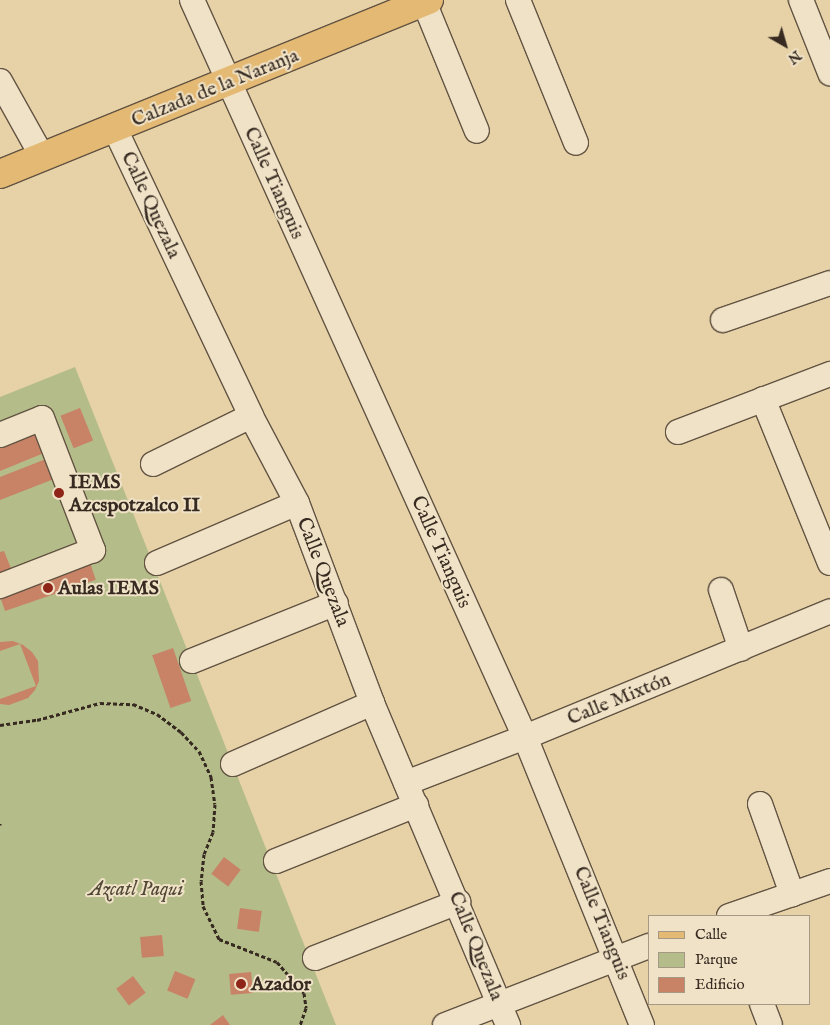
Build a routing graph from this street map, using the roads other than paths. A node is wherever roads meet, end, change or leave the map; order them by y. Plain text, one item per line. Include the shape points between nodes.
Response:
1 (192, 0) edge
2 (518, 0) edge
3 (801, 0) edge
4 (426, 1) edge
5 (829, 67) edge
6 (0, 81) edge
7 (229, 83) junction
8 (114, 129) junction
9 (477, 131) dead end
10 (576, 143) dead end
11 (43, 158) junction
12 (0, 174) edge
13 (830, 283) edge
14 (723, 320) dead end
15 (830, 374) edge
16 (763, 400) junction
17 (251, 416) junction
18 (678, 432) dead end
19 (0, 435) edge
20 (153, 464) dead end
21 (297, 503) junction
22 (156, 563) dead end
23 (830, 563) edge
24 (0, 586) edge
25 (721, 590) dead end
26 (336, 603) junction
27 (830, 611) edge
28 (741, 649) junction
29 (192, 661) dead end
30 (372, 703) junction
31 (525, 737) junction
32 (232, 764) dead end
33 (406, 783) junction
34 (760, 804) dead end
35 (416, 805) junction
36 (276, 861) dead end
37 (830, 881) edge
38 (792, 894) junction
39 (458, 902) junction
40 (732, 915) edge
41 (648, 946) edge
42 (617, 957) junction
43 (316, 958) dead end
44 (499, 1002) junction
45 (762, 1005) edge
46 (445, 1025) edge
47 (508, 1025) edge
48 (642, 1025) edge
49 (770, 1025) edge

1 - 7 street, Calle Tianguis
2 - 10 street
3 - 5 street
4 - 7 main road, Calzada de la Naranja
4 - 9 street
6 - 11 street
7 - 8 main road, Calzada de la Naranja
7 - 31 street, Calle Tianguis
8 - 11 main road, Calzada de la Naranja
8 - 17 street, Calle Quezala
11 - 12 main road, Calzada de la Naranja
13 - 14 street
15 - 16 street
16 - 18 street
16 - 23 street
17 - 20 street
17 - 21 street, Calle Quezala
19 - 24 street via 42,418 93,550
21 - 22 street
21 - 26 street, Calle Quezala
25 - 28 street
26 - 29 street
26 - 30 street, Calle Quezala
27 - 28 street, Calle Mixtón
28 - 31 street, Calle Mixtón
30 - 32 street
30 - 33 street, Calle Quezala
31 - 33 street, Calle Mixtón
31 - 42 street, Calle Tianguis
33 - 35 street, Calle Quezala
34 - 38 street
35 - 36 street
35 - 39 street, Calle Quezala
37 - 38 street
38 - 40 street
39 - 43 street
39 - 44 street, Calle Quezala
41 - 42 street
42 - 44 street
42 - 48 street, Calle Tianguis
44 - 46 street
44 - 47 street, Calle Quezala
45 - 49 street

